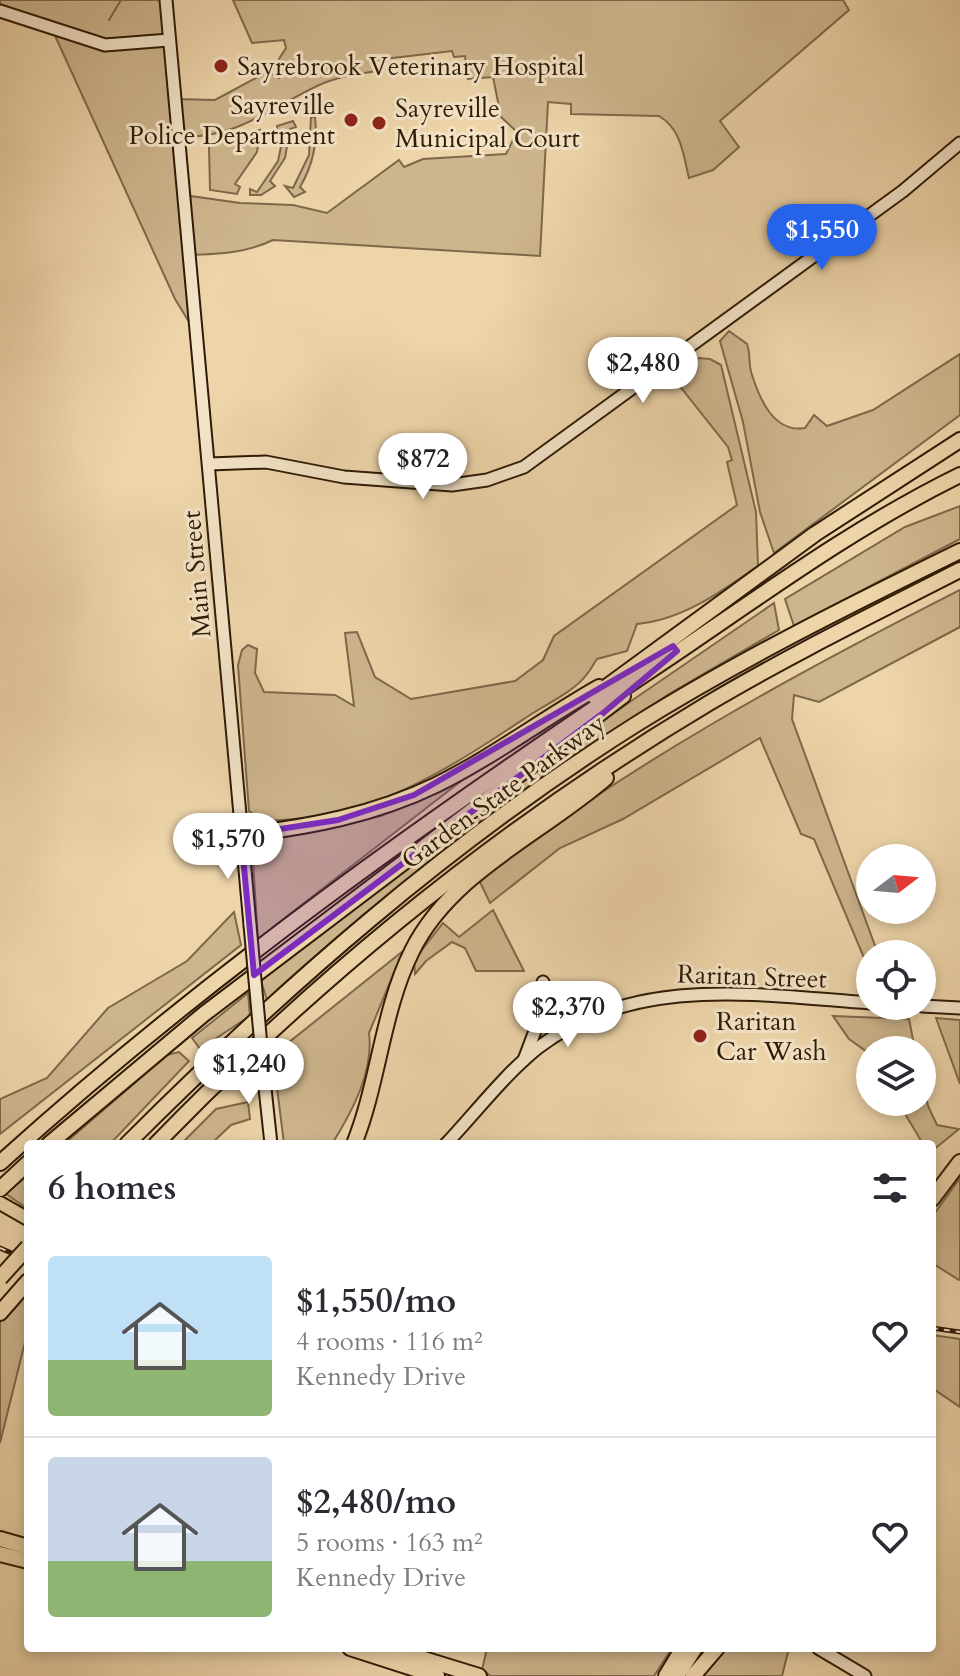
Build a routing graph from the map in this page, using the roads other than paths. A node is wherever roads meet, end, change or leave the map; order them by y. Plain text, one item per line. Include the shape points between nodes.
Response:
1 (166, 0) edge
2 (0, 11) edge
3 (169, 40) junction
4 (960, 143) edge
5 (960, 440) edge
6 (209, 464) junction
7 (960, 475) edge
8 (960, 551) edge
9 (960, 570) edge
10 (670, 657) junction
11 (617, 677) junction
12 (642, 745) junction
13 (511, 763) junction
14 (241, 835) junction
15 (543, 982) dead end
16 (542, 998) junction
17 (856, 1002) edge
18 (936, 1007) edge
19 (960, 1008) edge
20 (580, 1022) junction
21 (522, 1064) junction
22 (63, 1106) junction
23 (25, 1140) edge
24 (54, 1140) edge
25 (131, 1140) edge
26 (160, 1140) edge
27 (271, 1140) edge
28 (355, 1140) edge
29 (450, 1140) edge
30 (24, 1141) edge
31 (0, 1153) edge
32 (959, 1156) edge
33 (0, 1163) edge
34 (24, 1167) edge
35 (936, 1179) edge
36 (0, 1189) edge
37 (936, 1193) edge
38 (0, 1203) edge
39 (24, 1217) edge
40 (24, 1251) edge
41 (0, 1278) edge
42 (23, 1286) edge
43 (0, 1313) edge
44 (0, 1539) edge
45 (24, 1546) edge
46 (0, 1554) edge
47 (24, 1560) edge
48 (362, 1652) edge
49 (400, 1652) edge
50 (681, 1652) edge
51 (691, 1652) edge
52 (714, 1652) edge
53 (825, 1652) edge
54 (409, 1655) junction
55 (670, 1673) edge
56 (437, 1676) edge
57 (463, 1676) edge
58 (479, 1676) edge
59 (693, 1676) edge
60 (865, 1676) edge

1 - 3 street, Main Street
2 - 3 street via 105,45
3 - 6 street, Main Street
4 - 6 street via 910,186 524,467 452,485 357,479 266,462
5 - 11 highway, Garden State Parkway via 798,546
6 - 14 street, Main Street
7 - 10 highway, Garden State Parkway via 802,565
8 - 25 highway, Garden State Parkway via 760,653 622,733 448,857 293,988
9 - 12 highway, Garden State Parkway via 764,672
10 - 13 highway, Garden State Parkway
10 - 24 highway, Garden State Parkway via 602,714 226,996
11 - 13 highway
11 - 14 highway via 414,795 338,820
12 - 26 highway, Garden State Parkway via 519,829 381,935 251,1050
12 - 28 highway via 479,873 424,931 401,977
13 - 22 highway, Garden State Parkway via 260,947
14 - 27 street, Main Street, bridge
15 - 16 street
16 - 20 street via 555,1016
16 - 21 street
17 - 20 street, Raritan Street via 664,995
18 - 19 street
20 - 21 street, Raritan Street
21 - 29 street, Raritan Street
22 - 23 highway, Garden State Parkway
22 - 31 highway
30 - 33 highway, Garden State Parkway
32 - 35 highway
32 - 37 highway
34 - 36 highway
38 - 39 main road
40 - 41 highway, bridge
42 - 43 highway
44 - 45 highway
46 - 47 highway
48 - 56 highway
49 - 54 highway
50 - 55 highway
51 - 55 highway
52 - 59 highway
53 - 60 street
54 - 57 street
54 - 58 highway

